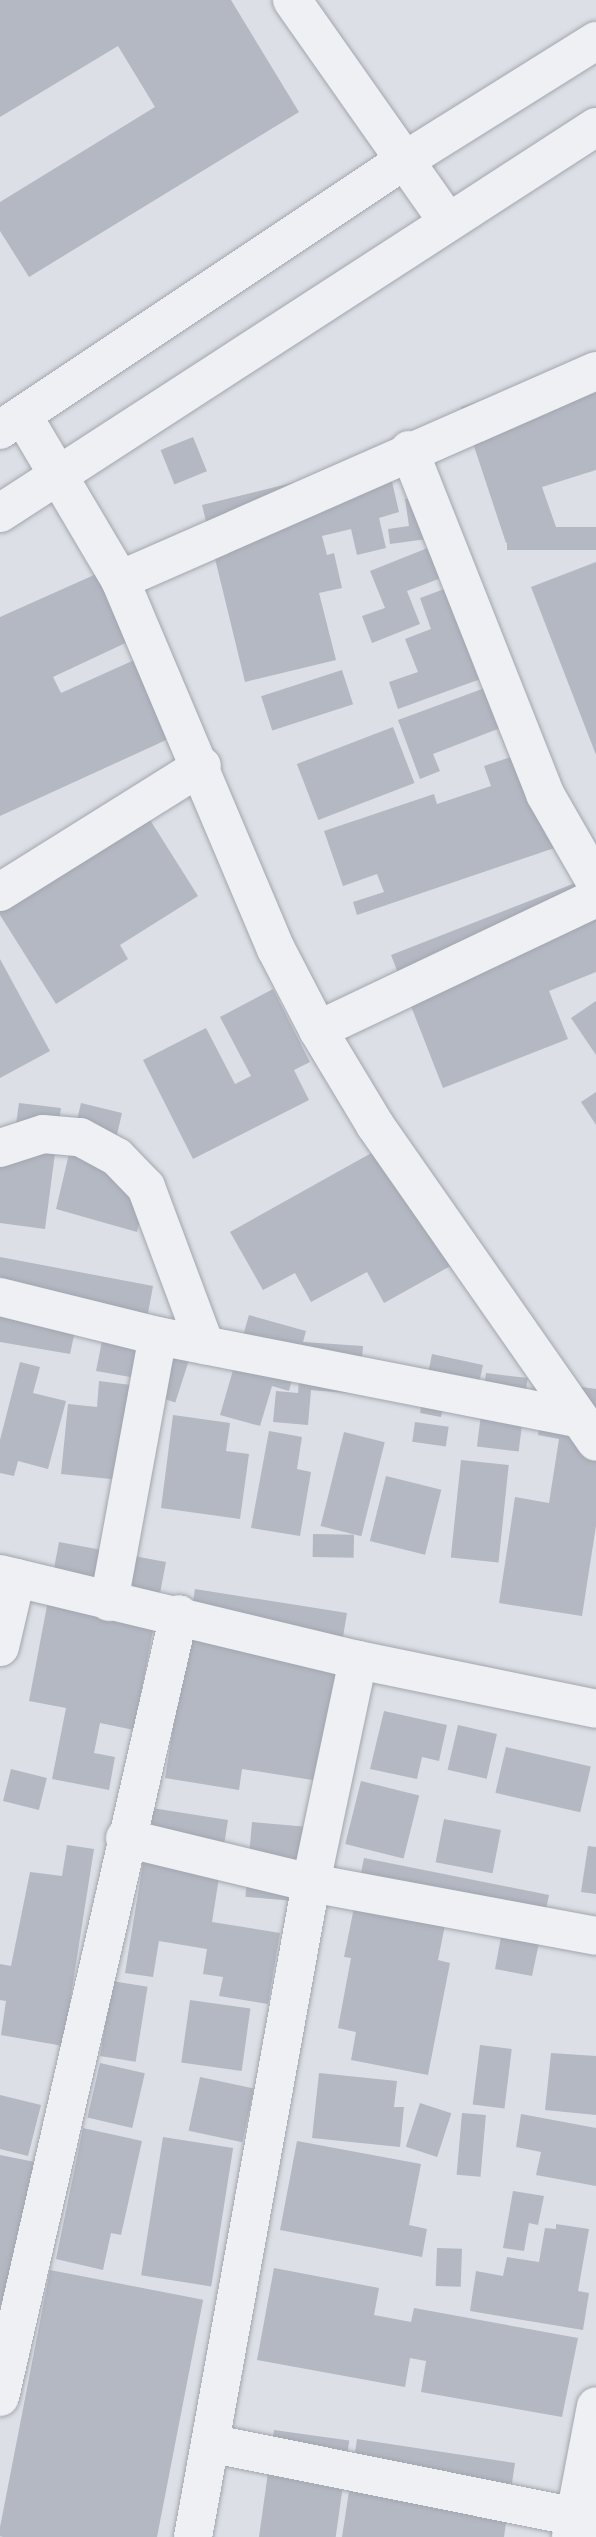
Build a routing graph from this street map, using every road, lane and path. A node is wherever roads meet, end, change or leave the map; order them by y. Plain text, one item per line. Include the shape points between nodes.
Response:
1 (292, 0) edge
2 (596, 41) edge
3 (596, 127) edge
4 (407, 159) junction
5 (448, 222) junction
6 (596, 371) edge
7 (11, 423) edge
8 (409, 450) junction
9 (59, 475) junction
10 (0, 513) edge
11 (120, 580) junction
12 (202, 766) junction
13 (596, 883) edge
14 (0, 892) edge
15 (596, 898) edge
16 (318, 1030) junction
17 (0, 1148) edge
18 (0, 1297) edge
19 (158, 1336) junction
20 (205, 1345) junction
21 (586, 1430) edge
22 (8, 1576) edge
23 (109, 1602) junction
24 (179, 1614) junction
25 (0, 1647) edge
26 (358, 1660) junction
27 (596, 1709) edge
28 (125, 1838) junction
29 (311, 1883) junction
30 (596, 1936) edge
31 (0, 2397) edge
32 (596, 2406) edge
33 (214, 2444) junction
34 (581, 2525) edge
35 (193, 2537) edge

1 - 4 street
2 - 4 street
3 - 5 street
4 - 5 street
4 - 7 street
5 - 9 street
6 - 8 street
7 - 9 street
8 - 11 street
8 - 13 street via 545,794
9 - 10 street
9 - 11 street
11 - 12 street
12 - 14 street
12 - 16 street via 276,948
15 - 16 street
16 - 21 street via 375,1125
17 - 20 street via 43,1134 80,1137 117,1157 146,1187
18 - 19 street
19 - 20 street
19 - 23 street
20 - 21 street
22 - 23 street
22 - 25 street
23 - 24 street
24 - 26 street
24 - 28 street
26 - 27 street
26 - 29 street
28 - 29 street
28 - 31 street
29 - 30 street
29 - 33 street
32 - 34 street
33 - 34 street
33 - 35 street

